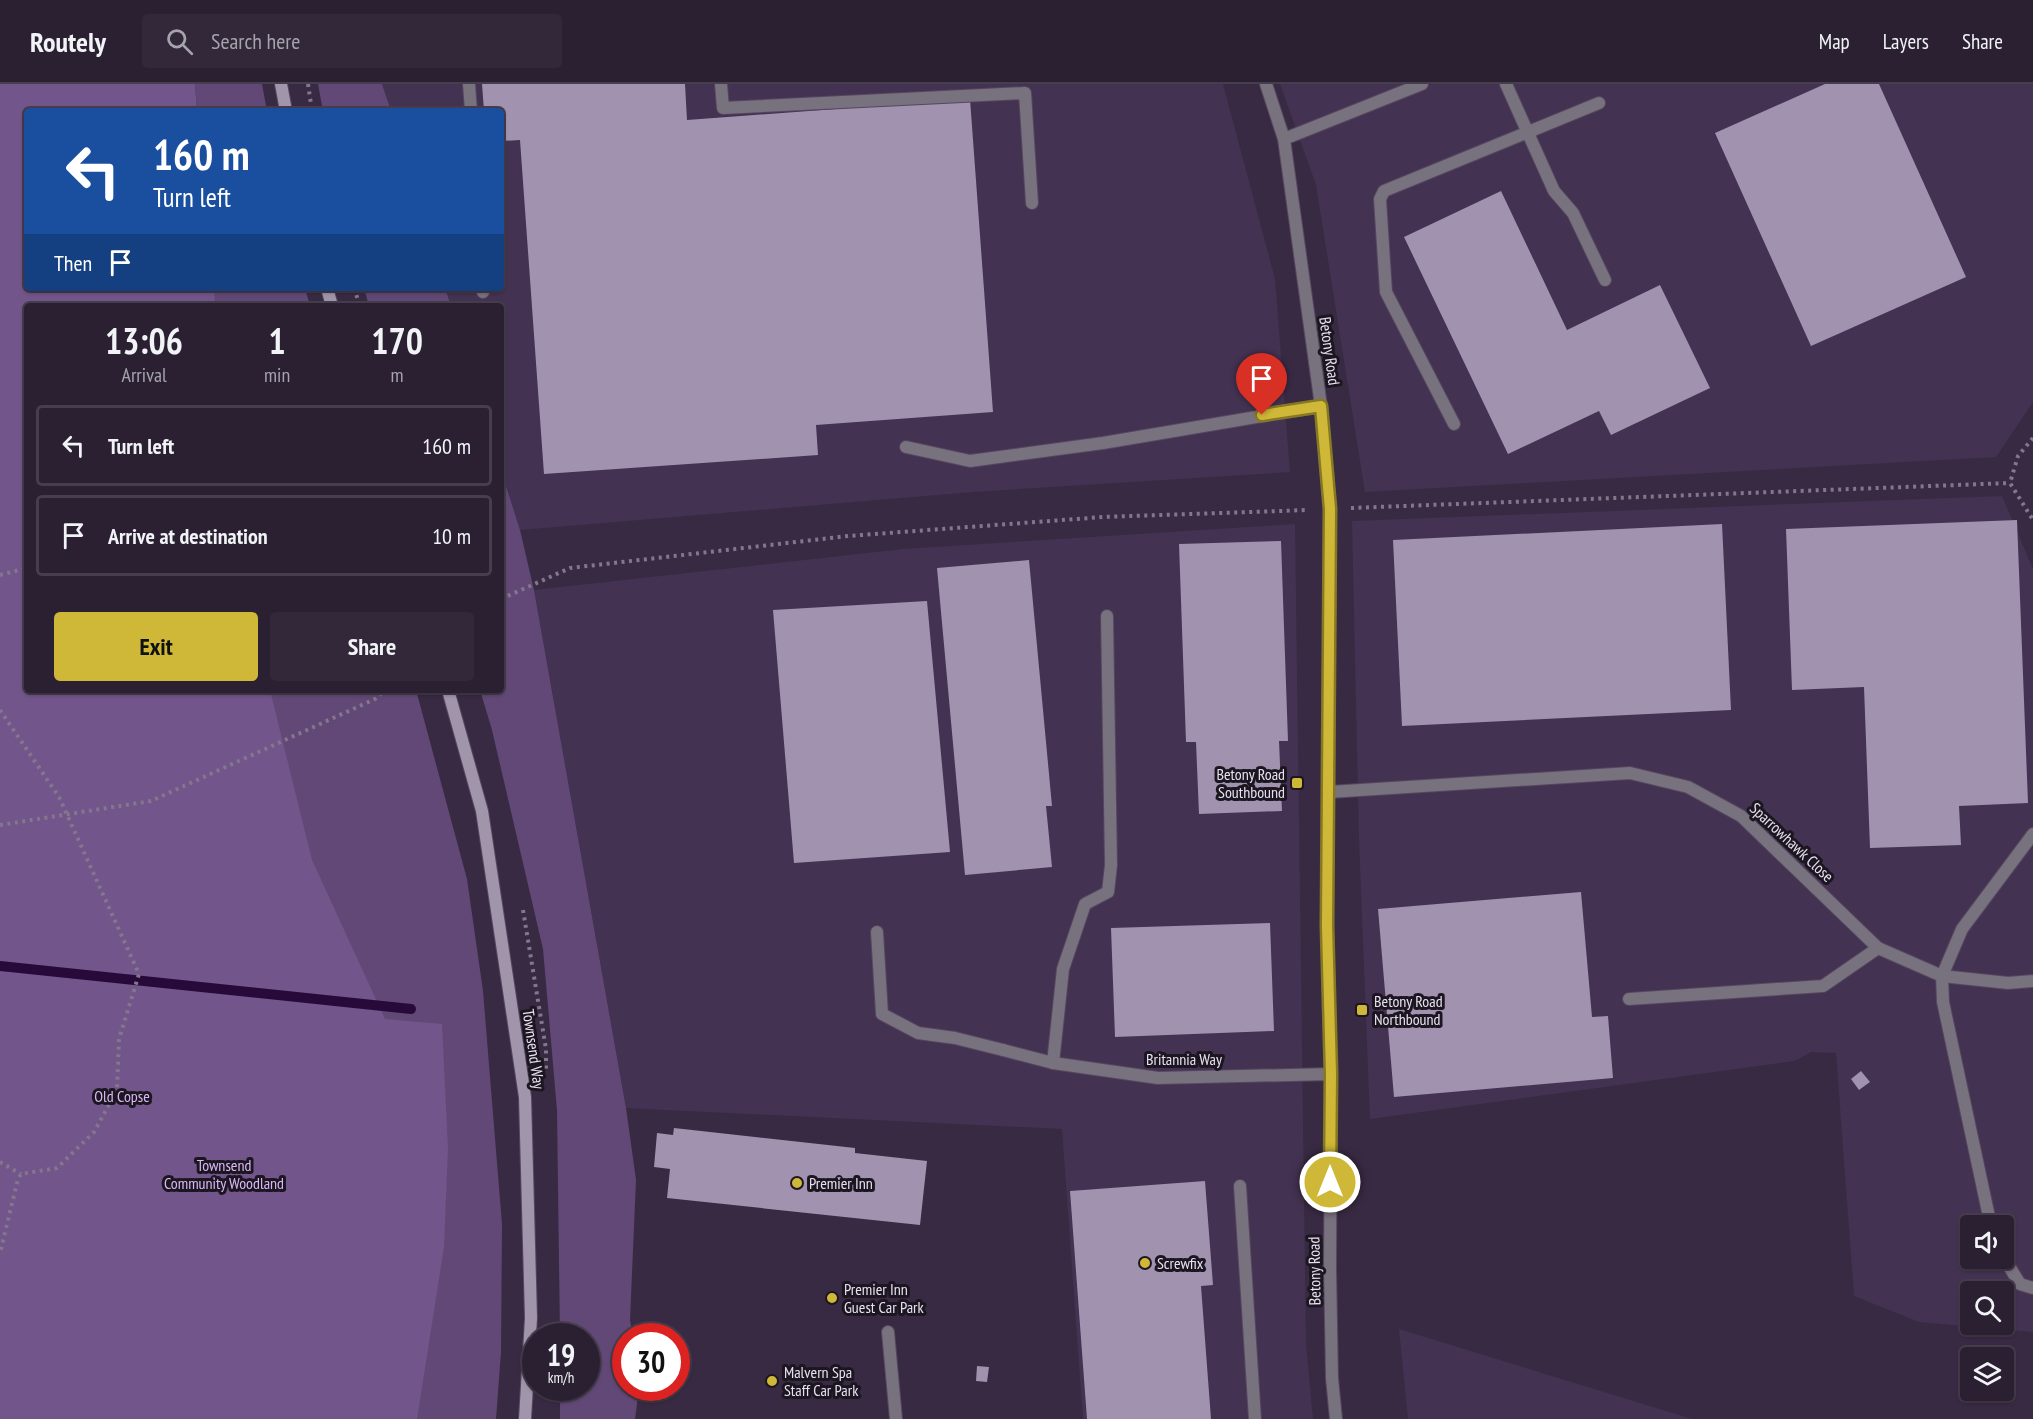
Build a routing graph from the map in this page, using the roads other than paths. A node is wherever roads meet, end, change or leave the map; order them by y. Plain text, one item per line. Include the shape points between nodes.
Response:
1 (281, 84) edge
2 (469, 84) edge
3 (721, 84) edge
4 (1266, 84) edge
5 (1422, 84) edge
6 (1506, 84) edge
7 (1599, 103) dead end
8 (285, 108) edge
9 (471, 108) edge
10 (1527, 133) junction
11 (1284, 139) junction
12 (1032, 203) dead end
13 (1605, 280) dead end
14 (1321, 406) junction
15 (1454, 424) dead end
16 (906, 447) dead end
17 (1107, 616) dead end
18 (449, 693) edge
19 (1329, 792) junction
20 (2033, 834) edge
21 (877, 932) dead end
22 (1878, 948) junction
23 (1942, 976) junction
24 (2033, 981) edge
25 (1629, 999) dead end
26 (1053, 1063) junction
27 (1331, 1074) junction
28 (1240, 1186) dead end
29 (1989, 1215) edge
30 (2011, 1269) edge
31 (2033, 1288) edge
32 (888, 1332) dead end
33 (525, 1419) edge
34 (896, 1419) edge
35 (1255, 1419) edge
36 (1336, 1419) edge

1 - 8 main road
2 - 9 street
3 - 12 street via 723,108 1026,93
4 - 11 street, Betony Road
5 - 11 street
6 - 10 street
7 - 10 street
10 - 13 street via 1554,191 1573,213
10 - 15 street via 1384,191 1380,200 1386,292
11 - 14 street, Betony Road
14 - 16 street via 970,461
14 - 19 street, Betony Road via 1330,509
17 - 26 street via 1111,865 1108,892 1085,904 1063,969
18 - 33 main road, Townsend Way via 482,812 525,1097 531,1318
19 - 22 street, Sparrowhawk Close via 1630,773 1688,787 1742,816
19 - 27 street, Betony Road
20 - 23 street via 1962,929
21 - 26 street, Britannia Way via 882,1014 918,1033 955,1038
22 - 23 street, Sparrowhawk Close
22 - 25 street via 1823,986
23 - 24 street, Sparrowhawk Close via 2008,983
23 - 29 street via 1943,1002
26 - 27 street, Britannia Way via 1158,1078
27 - 36 street, Betony Road via 1330,1268
28 - 35 street
30 - 31 street via 2020,1284
32 - 34 street

